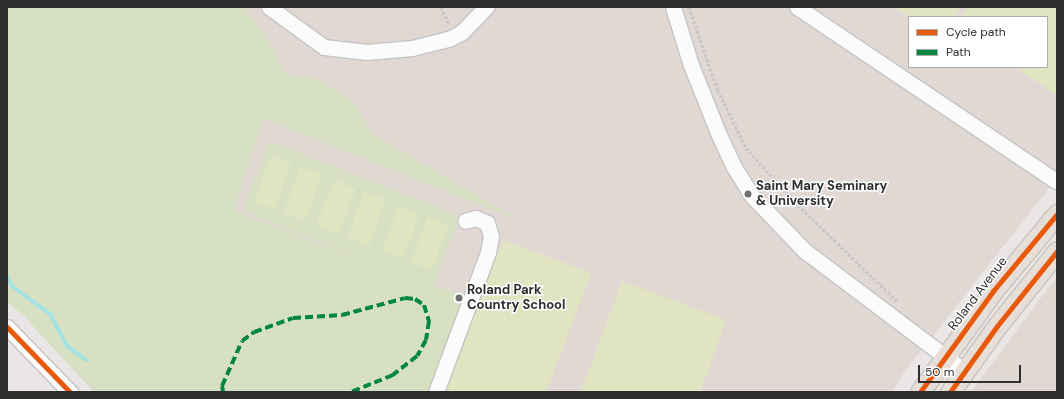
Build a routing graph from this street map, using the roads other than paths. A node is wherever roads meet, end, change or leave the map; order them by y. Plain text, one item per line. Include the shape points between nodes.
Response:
1 (269, 7) edge
2 (486, 7) edge
3 (673, 7) edge
4 (797, 7) edge
5 (1057, 182) edge
6 (1057, 214) edge
7 (465, 221) dead end
8 (1057, 251) edge
9 (7, 327) edge
10 (944, 356) junction
11 (964, 371) junction
12 (70, 392) edge
13 (436, 392) edge
14 (920, 392) edge
15 (950, 392) edge

1 - 2 street via 324,47 367,52 412,48 449,39 462,32
3 - 10 street via 691,65 718,136 753,197 806,251
4 - 5 street
6 - 10 main road, Roland Avenue via 1016,262
7 - 13 street via 476,218 487,223 492,236
8 - 11 main road
9 - 12 street
10 - 11 street
10 - 14 main road, Roland Avenue
11 - 15 main road

